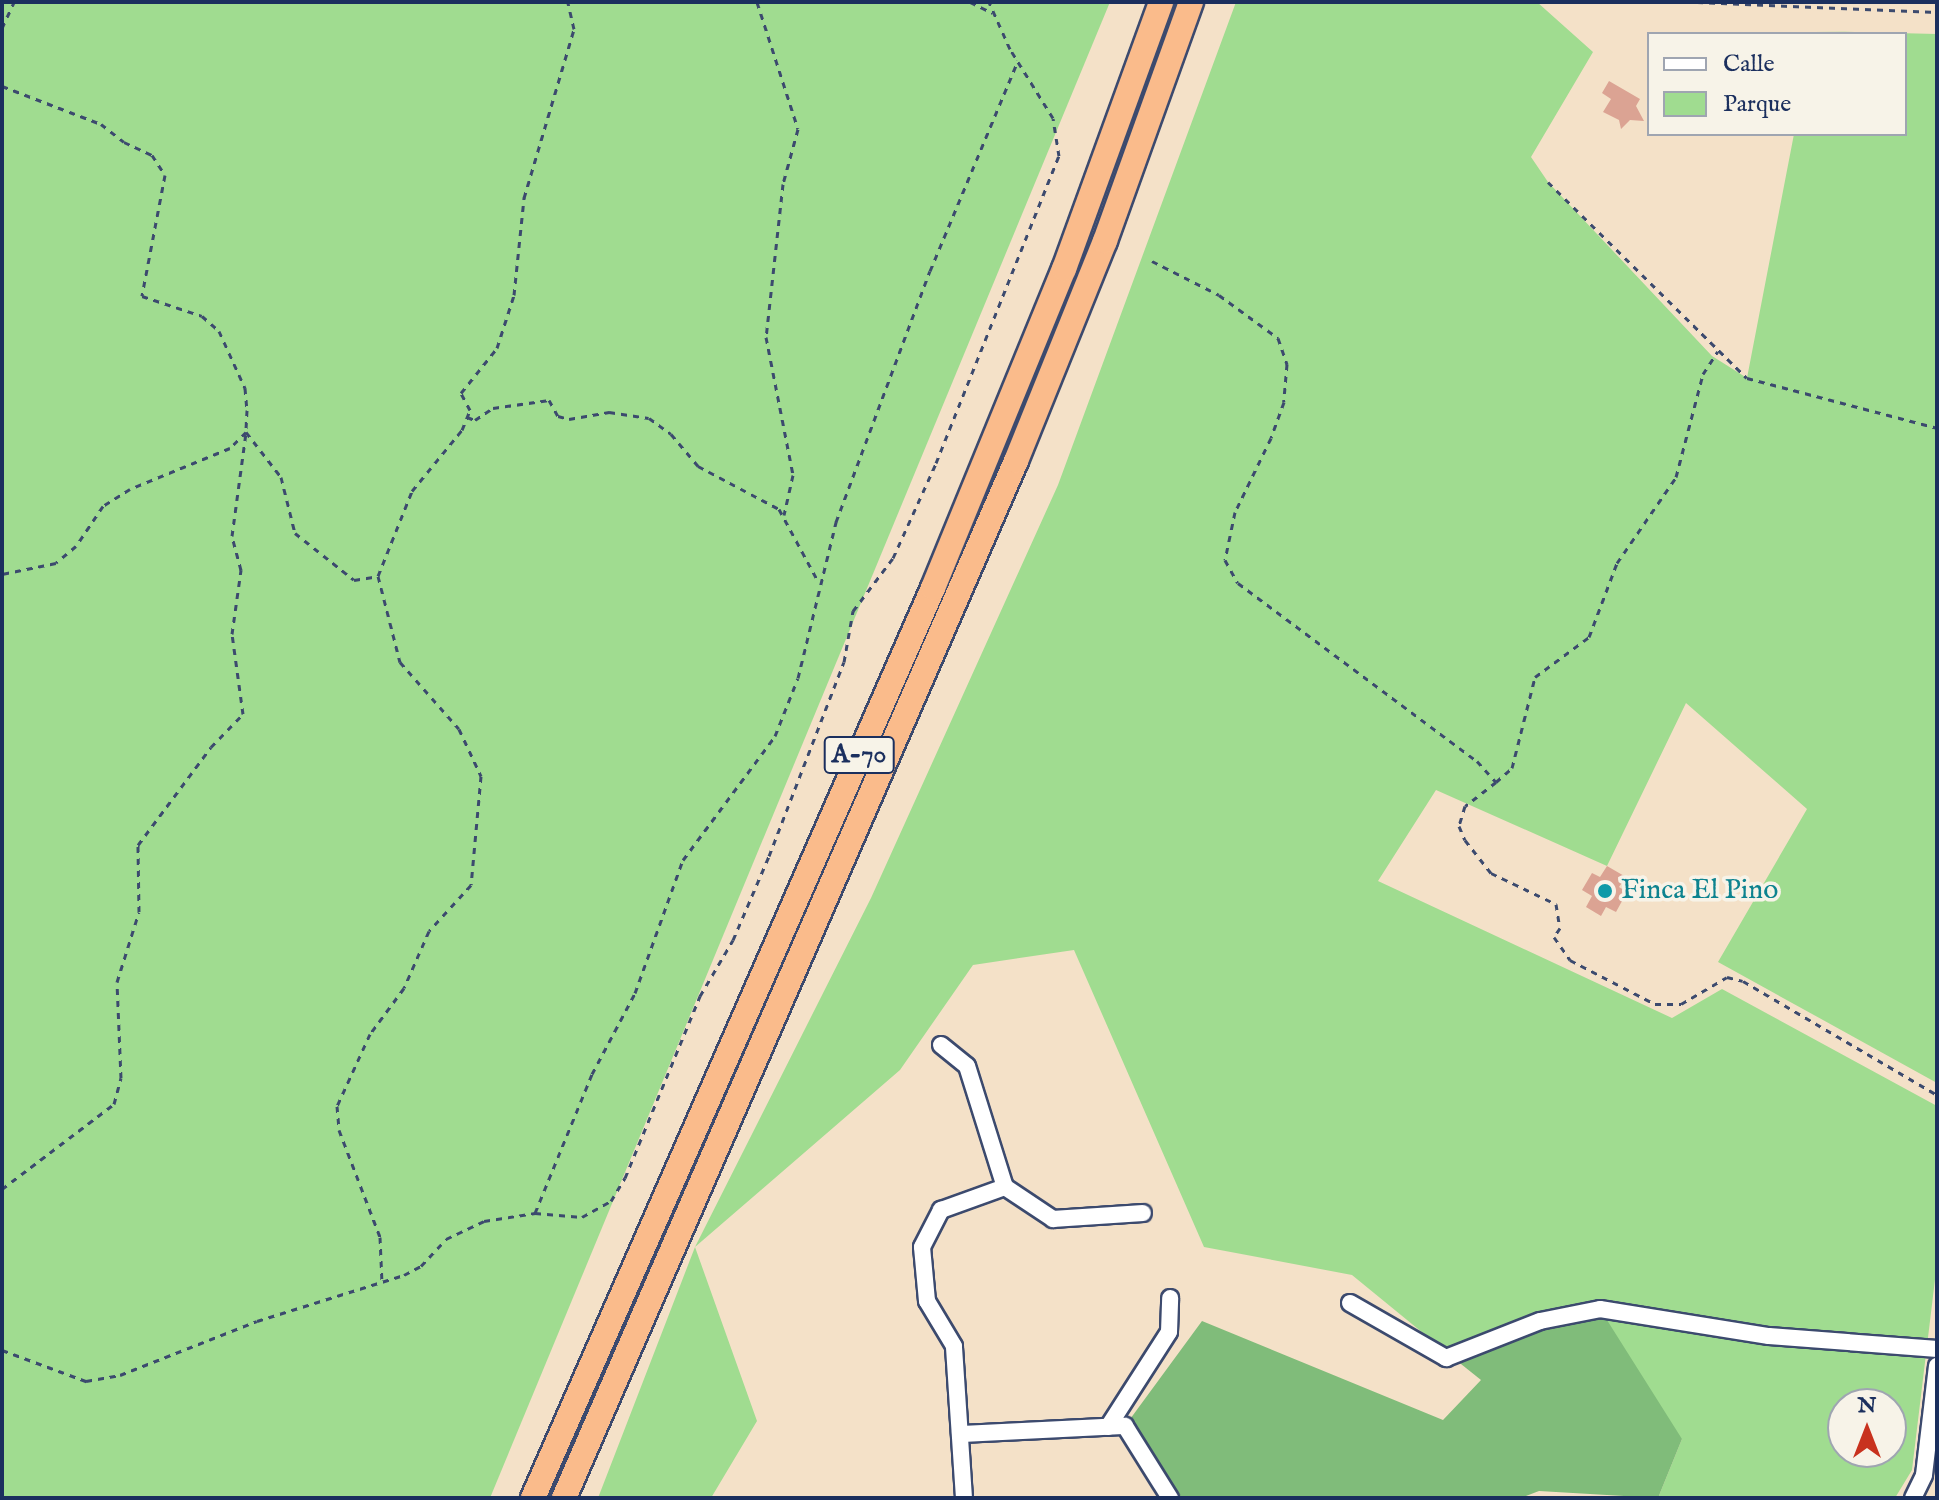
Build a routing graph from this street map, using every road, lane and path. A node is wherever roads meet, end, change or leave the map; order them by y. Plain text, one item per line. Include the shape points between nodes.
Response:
1 (14, 2) edge
2 (568, 2) edge
3 (757, 2) edge
4 (970, 2) edge
5 (989, 2) edge
6 (1161, 2) edge
7 (1191, 2) edge
8 (1697, 2) edge
9 (1937, 12) edge
10 (993, 13) junction
11 (2, 28) edge
12 (1018, 61) junction
13 (2, 86) edge
14 (1548, 182) dead end
15 (1152, 261) dead end
16 (1718, 351) junction
17 (467, 417) junction
18 (1937, 428) edge
19 (246, 432) junction
20 (784, 515) junction
21 (2, 574) edge
22 (378, 576) junction
23 (813, 608) junction
24 (1496, 782) junction
25 (941, 1045) dead end
26 (1937, 1095) edge
27 (1005, 1187) junction
28 (2, 1189) edge
29 (535, 1213) junction
30 (1143, 1213) dead end
31 (382, 1282) junction
32 (1170, 1298) dead end
33 (1350, 1303) dead end
34 (1937, 1349) edge
35 (2, 1350) edge
36 (1937, 1366) edge
37 (1108, 1427) junction
38 (960, 1434) junction
39 (533, 1498) edge
40 (564, 1498) edge
41 (964, 1498) edge
42 (1170, 1498) edge
43 (1913, 1498) edge

1 - 11 path
2 - 17 path via 574,29 524,198 514,295 497,348 461,393 470,410
3 - 20 path via 798,129 783,184 766,337 793,475
4 - 10 path
5 - 10 path
6 - 39 highway, A-70 via 1064,269 933,588
7 - 40 highway, A-70 via 1105,241 1016,461
8 - 9 path
10 - 12 path
12 - 23 path via 930,271 836,522
12 - 29 path via 1053,118 1059,156 936,463 893,558 853,611 844,662 769,856 733,940 689,1020 625,1178 600,1211 582,1217
13 - 19 path via 101,124 152,155 165,175 142,296 202,316 219,331 245,388
14 - 16 path
15 - 24 path via 1219,295 1278,338 1287,364 1275,426 1235,512 1225,560 1238,583 1477,761
16 - 18 path via 1747,378
16 - 24 path via 1703,374 1676,477 1617,563 1589,637 1535,677 1512,768
17 - 20 path via 475,420 493,408 549,400 558,416 569,419 609,412 649,418 698,466
17 - 22 path via 412,491
19 - 21 path via 200,465 130,489 103,506 76,546 56,563
19 - 22 path via 281,477 295,533 354,580
19 - 28 path via 232,536 241,570 232,634 243,714 211,747 138,845 139,912 117,982 121,1078 114,1104
20 - 23 path via 818,581
22 - 31 path via 400,662 459,729 481,776 471,885 429,931 404,988 370,1034 337,1106 339,1130 380,1237
23 - 29 path via 798,678 775,736 683,860 635,993 592,1074
24 - 26 path via 1465,806 1459,826 1491,873 1556,904 1560,928 1554,937 1570,960 1655,1004 1681,1004 1727,977 1743,981
25 - 27 street via 967,1066
27 - 30 street via 1053,1219
27 - 38 street via 941,1210 922,1247 927,1301 954,1346
29 - 31 path via 484,1221 446,1239 421,1266
31 - 35 path via 257,1321 120,1375 86,1381
32 - 37 street via 1169,1332
33 - 34 street via 1446,1358 1540,1321 1600,1309 1769,1336
36 - 43 street via 1924,1475
37 - 38 street
37 - 42 street via 1125,1426
38 - 41 street

